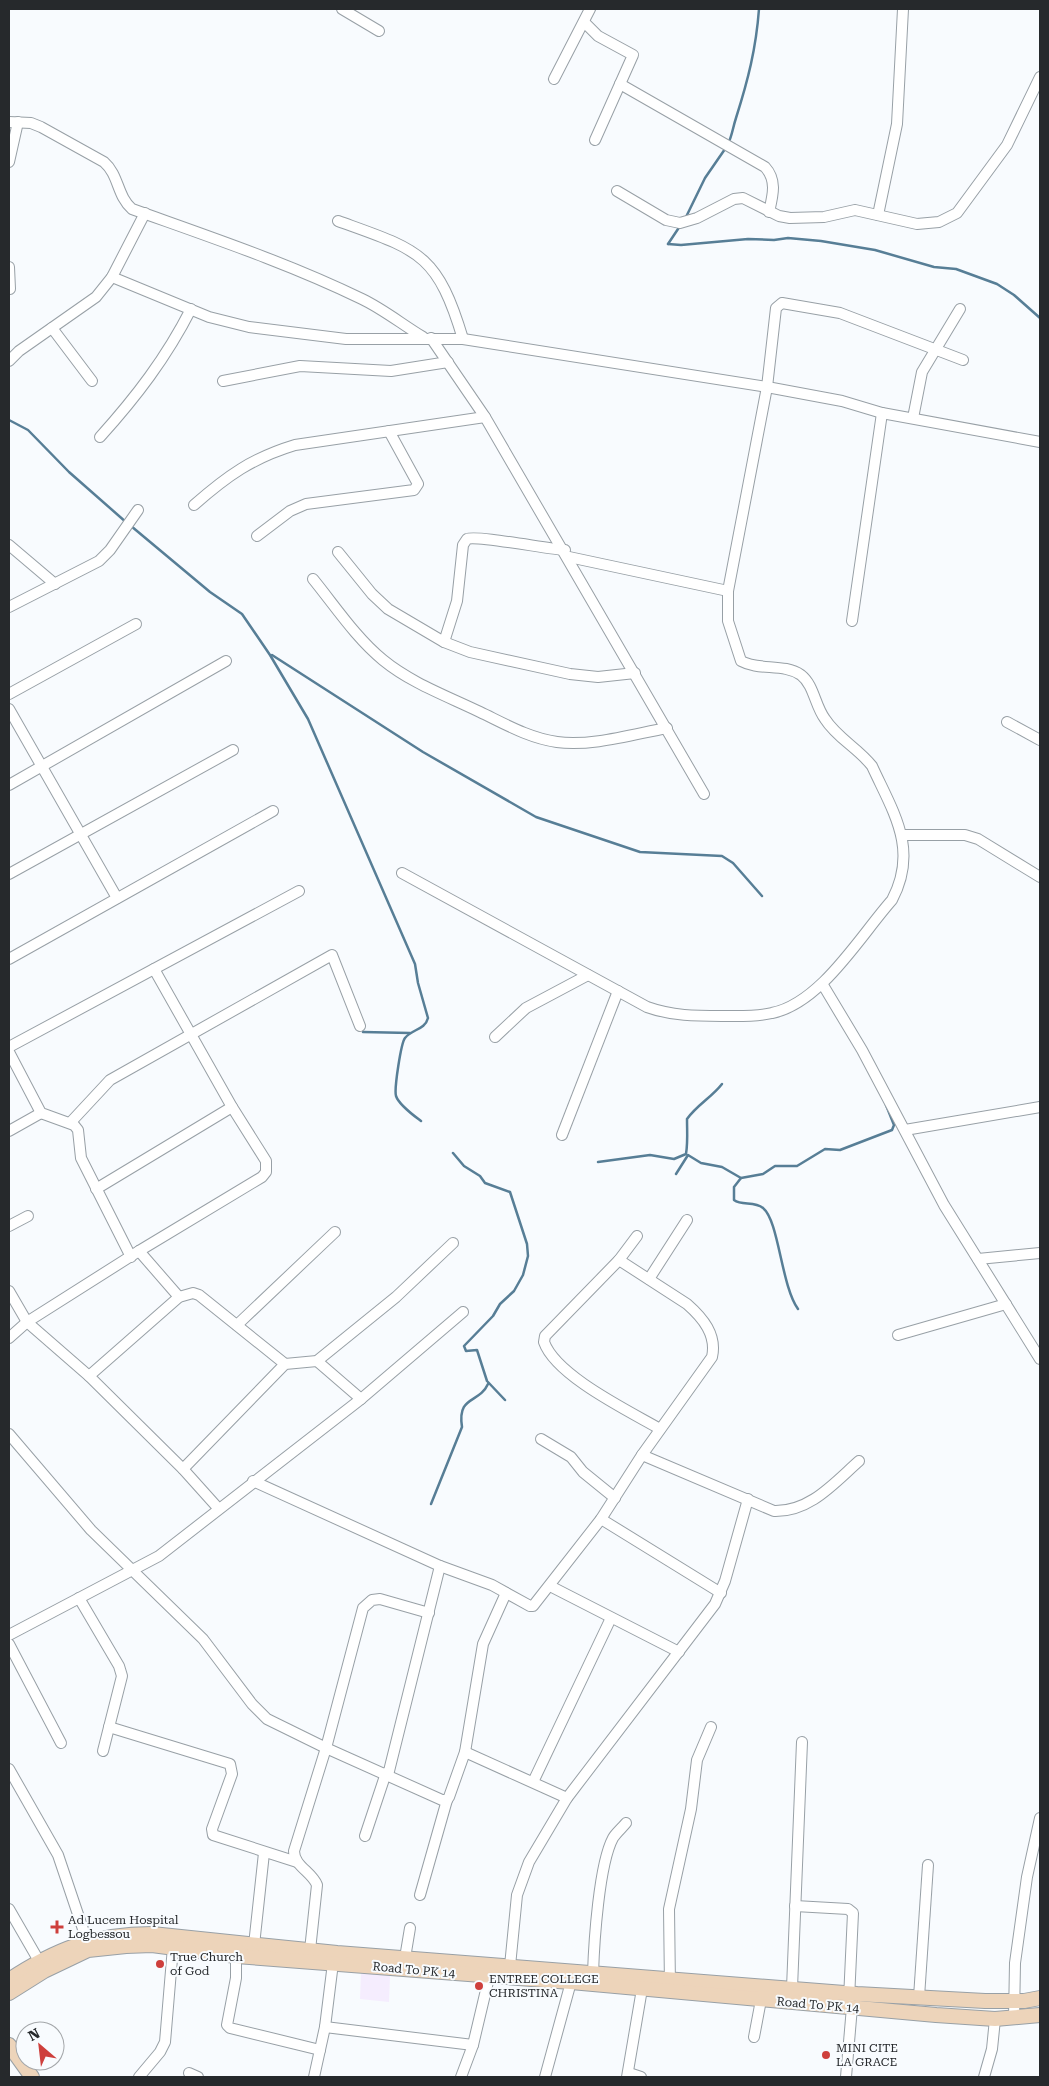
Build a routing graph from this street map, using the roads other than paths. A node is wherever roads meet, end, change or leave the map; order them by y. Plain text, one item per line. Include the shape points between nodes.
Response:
1 (342, 9) edge
2 (590, 9) edge
3 (903, 9) edge
4 (584, 22) junction
5 (379, 30) dead end
6 (1040, 77) edge
7 (554, 79) dead end
8 (620, 84) junction
9 (14, 122) edge
10 (595, 140) dead end
11 (9, 162) edge
12 (617, 191) dead end
13 (769, 212) junction
14 (145, 213) junction
15 (878, 215) junction
16 (338, 221) dead end
17 (9, 267) edge
18 (112, 277) junction
19 (10, 289) dead end
20 (191, 309) junction
21 (960, 309) dead end
22 (52, 328) junction
23 (428, 338) junction
24 (462, 339) junction
25 (935, 349) junction
26 (963, 360) dead end
27 (9, 362) edge
28 (448, 362) junction
29 (92, 381) dead end
30 (223, 381) dead end
31 (767, 387) junction
32 (882, 413) junction
33 (485, 416) junction
34 (913, 418) junction
35 (389, 431) junction
36 (100, 437) dead end
37 (1040, 442) edge
38 (194, 505) dead end
39 (138, 510) dead end
40 (257, 536) dead end
41 (9, 546) edge
42 (338, 552) dead end
43 (567, 554) junction
44 (313, 579) dead end
45 (54, 584) junction
46 (728, 591) junction
47 (9, 607) edge
48 (852, 621) dead end
49 (136, 624) dead end
50 (444, 642) junction
51 (226, 661) dead end
52 (636, 673) junction
53 (9, 694) edge
54 (9, 709) edge
55 (1007, 722) dead end
56 (667, 728) junction
57 (1040, 740) edge
58 (233, 750) dead end
59 (42, 767) junction
60 (9, 785) edge
61 (704, 794) dead end
62 (272, 811) dead end
63 (80, 834) junction
64 (903, 835) junction
65 (402, 873) dead end
66 (9, 874) edge
67 (1040, 877) edge
68 (299, 890) dead end
69 (117, 898) junction
70 (9, 959) edge
71 (154, 969) junction
72 (588, 975) junction
73 (823, 985) junction
74 (618, 991) junction
75 (360, 1026) dead end
76 (191, 1034) junction
77 (495, 1037) dead end
78 (9, 1048) edge
79 (9, 1052) edge
80 (232, 1107) junction
81 (1040, 1107) edge
82 (41, 1113) junction
83 (70, 1124) junction
84 (904, 1130) junction
85 (9, 1131) edge
86 (562, 1135) dead end
87 (96, 1189) junction
88 (28, 1216) dead end
89 (687, 1220) dead end
90 (9, 1226) edge
91 (336, 1232) dead end
92 (637, 1236) dead end
93 (453, 1242) dead end
94 (1040, 1253) edge
95 (135, 1254) junction
96 (978, 1259) junction
97 (619, 1260) junction
98 (649, 1279) junction
99 (9, 1291) edge
100 (179, 1297) junction
101 (1006, 1304) junction
102 (463, 1312) dead end
103 (27, 1322) junction
104 (237, 1325) junction
105 (898, 1335) dead end
106 (9, 1337) edge
107 (1040, 1359) edge
108 (317, 1361) junction
109 (285, 1364) junction
110 (89, 1376) junction
111 (361, 1399) junction
112 (660, 1430) junction
113 (9, 1434) edge
114 (541, 1439) dead end
115 (642, 1455) junction
116 (859, 1461) dead end
117 (182, 1469) junction
118 (253, 1481) junction
119 (615, 1498) junction
120 (748, 1500) junction
121 (218, 1508) junction
122 (602, 1519) junction
123 (440, 1566) junction
124 (131, 1570) junction
125 (550, 1586) junction
126 (506, 1593) junction
127 (721, 1593) junction
128 (80, 1598) junction
129 (428, 1613) junction
130 (611, 1618) junction
131 (9, 1635) edge
132 (9, 1644) edge
133 (679, 1652) junction
134 (109, 1727) junction
135 (711, 1727) dead end
136 (802, 1742) dead end
137 (61, 1743) dead end
138 (326, 1748) junction
139 (103, 1751) dead end
140 (465, 1752) junction
141 (9, 1768) edge
142 (387, 1774) junction
143 (533, 1782) junction
144 (567, 1798) junction
145 (447, 1800) junction
146 (1040, 1818) edge
147 (626, 1823) dead end
148 (365, 1836) dead end
149 (264, 1853) junction
150 (297, 1862) junction
151 (928, 1865) dead end
152 (420, 1894) dead end
153 (795, 1906) junction
154 (9, 1909) edge
155 (410, 1928) dead end
156 (87, 1941) junction
157 (254, 1945) junction
158 (173, 1947) junction
159 (310, 1950) junction
160 (236, 1956) junction
161 (405, 1958) junction
162 (39, 1961) junction
163 (333, 1962) junction
164 (510, 1966) junction
165 (490, 1971) junction
166 (593, 1974) junction
167 (9, 1980) edge
168 (571, 1982) junction
169 (670, 1985) junction
170 (792, 1988) junction
171 (642, 1989) junction
172 (9, 1993) edge
173 (919, 1997) junction
174 (1040, 1998) edge
175 (761, 2000) junction
176 (1014, 2001) junction
177 (850, 2002) junction
178 (1040, 2015) edge
179 (1014, 2018) junction
180 (996, 2019) junction
181 (325, 2027) junction
182 (754, 2037) dead end
183 (9, 2045) edge
184 (474, 2045) junction
185 (320, 2050) junction
186 (628, 2075) edge
187 (32, 2077) edge
188 (139, 2077) edge
189 (314, 2077) edge
190 (461, 2077) edge
191 (545, 2077) edge
192 (641, 2077) edge
193 (846, 2077) edge
194 (984, 2077) edge

1 - 5 street
2 - 4 street
3 - 15 street via 897,124
4 - 7 street
4 - 8 street via 598,36 633,55
6 - 15 street via 1007,145 958,213 928,224
8 - 10 street
8 - 13 street via 765,167 774,190
9 - 11 street
9 - 14 street via 41,127 104,162 112,169 127,204
12 - 13 street via 672,222 688,221 734,199 743,198
13 - 15 street via 802,220 855,210
14 - 18 street
14 - 23 street via 328,284 364,300
16 - 24 street via 399,243 423,259 445,287
17 - 19 street
18 - 20 street
18 - 22 street via 96,297
20 - 23 street via 229,323 307,336
20 - 36 street via 174,342 137,396
21 - 25 street
22 - 27 street
22 - 29 street
23 - 24 street
23 - 28 street
24 - 31 street
25 - 26 street
25 - 31 street via 840,313 782,303 776,308
25 - 34 street via 922,372
28 - 30 street via 391,371 300,366
28 - 33 street
31 - 32 street via 842,401
31 - 46 street
32 - 34 street
32 - 48 street
33 - 35 street
33 - 43 street
34 - 37 street
35 - 38 street via 296,445 269,453 227,477
35 - 40 street via 418,484 414,490 306,504 290,511
39 - 45 street via 99,561
41 - 45 street
42 - 50 street via 372,594 388,608
43 - 46 street
43 - 50 street via 477,537 467,540 463,545 456,601
43 - 52 street
44 - 56 street via 383,660 432,689 506,725 559,742 585,742
45 - 47 street
46 - 64 street via 728,621 741,661 749,666 791,670 801,675 830,727 865,756 872,766
49 - 53 street
50 - 52 street via 470,652 570,674
51 - 59 street
52 - 56 street
54 - 59 street
55 - 57 street
56 - 61 street
58 - 63 street
59 - 60 street
59 - 63 street
62 - 69 street
63 - 66 street
63 - 69 street
64 - 67 street via 965,835
64 - 73 street via 903,873 892,900
65 - 72 street
68 - 71 street
69 - 70 street
71 - 76 street
71 - 78 street
72 - 74 street
72 - 77 street via 526,1008
73 - 74 street via 789,1008 749,1016 664,1013
73 - 84 street
74 - 86 street
75 - 76 street via 332,955
76 - 80 street
76 - 83 street via 110,1080
79 - 82 street
80 - 87 street
80 - 95 street via 266,1161 266,1172
81 - 84 street
82 - 83 street
82 - 85 street
83 - 87 street via 78,1130 79,1152
84 - 96 street via 944,1205
87 - 95 street
88 - 90 street
89 - 98 street
91 - 104 street
92 - 97 street
93 - 108 street via 396,1297
94 - 96 street
95 - 100 street
95 - 103 street
96 - 101 street
97 - 98 street
97 - 112 street via 545,1336 544,1342 558,1362 583,1383
98 - 112 street via 696,1312 709,1329 714,1348 712,1357
99 - 103 street
100 - 104 street via 193,1293 199,1295
100 - 110 street
101 - 105 street
101 - 107 street
102 - 111 street
103 - 106 street
103 - 110 street
104 - 109 street
108 - 109 street
108 - 111 street
109 - 117 street
110 - 117 street
111 - 118 street
112 - 115 street
113 - 124 street via 77,1516
114 - 119 street via 571,1457 582,1472
115 - 119 street
115 - 120 street
116 - 120 street via 818,1497 789,1511 774,1511
117 - 121 street
118 - 121 street
118 - 123 street
119 - 122 street
120 - 127 street
121 - 124 street via 160,1556
122 - 125 street
122 - 127 street
123 - 126 street
123 - 129 street
124 - 128 street
124 - 138 street via 203,1638 260,1713
125 - 126 street via 533,1606
125 - 130 street
126 - 140 street via 483,1644
127 - 133 street
128 - 131 street
128 - 134 street via 122,1676
129 - 138 street via 380,1599 372,1600 363,1608
129 - 142 street
130 - 133 street
130 - 143 street
132 - 137 street
133 - 144 street
134 - 139 street
134 - 149 street via 230,1764 232,1774 212,1829 213,1835
135 - 169 street via 697,1760 691,1809 669,1909
136 - 153 street
138 - 142 street
138 - 150 street via 294,1851
140 - 143 street
140 - 145 street
141 - 156 street via 58,1855
142 - 145 street
142 - 148 street
143 - 144 street
144 - 164 street via 529,1862 517,1895
145 - 152 street
146 - 176 street via 1027,1877 1015,1963
147 - 166 street via 613,1838 609,1851 597,1918
149 - 150 street
149 - 157 street
150 - 159 street via 315,1878 317,1885
151 - 173 street
153 - 170 street
153 - 177 street via 848,1909 852,1913
154 - 162 street
155 - 161 street
156 - 157 main road, Road To PK 14 via 128,1934 152,1934
156 - 162 main road, Road To PK 14
157 - 159 main road, Road To PK 14
158 - 160 main road, Road To PK 14
158 - 172 main road, Road To PK 14 via 126,1946 88,1950 44,1971
158 - 188 street via 165,2042
159 - 161 main road, Road To PK 14
160 - 163 main road, Road To PK 14
160 - 185 street via 236,1978 227,2025
161 - 165 main road, Road To PK 14
162 - 167 main road, Road To PK 14
163 - 165 main road, Road To PK 14
163 - 181 street
164 - 165 main road, Road To PK 14
164 - 166 main road, Road To PK 14
165 - 168 main road, Road To PK 14
165 - 184 street
166 - 169 main road, Road To PK 14
168 - 171 main road, Road To PK 14
168 - 191 street
169 - 170 main road, Road To PK 14
169 - 171 main road, Road To PK 14
169 - 175 main road, Road To PK 14
170 - 177 main road, Road To PK 14
171 - 186 street
173 - 176 main road, Road To PK 14
173 - 177 main road, Road To PK 14
174 - 176 main road, Road To PK 14
175 - 177 main road, Road To PK 14
175 - 182 street
176 - 179 street
177 - 180 main road, Road To PK 14
177 - 193 street
178 - 179 main road, Road To PK 14
179 - 180 main road, Road To PK 14
180 - 194 street
181 - 184 street
181 - 185 street
183 - 187 main road
184 - 190 street
185 - 189 street
186 - 192 street

